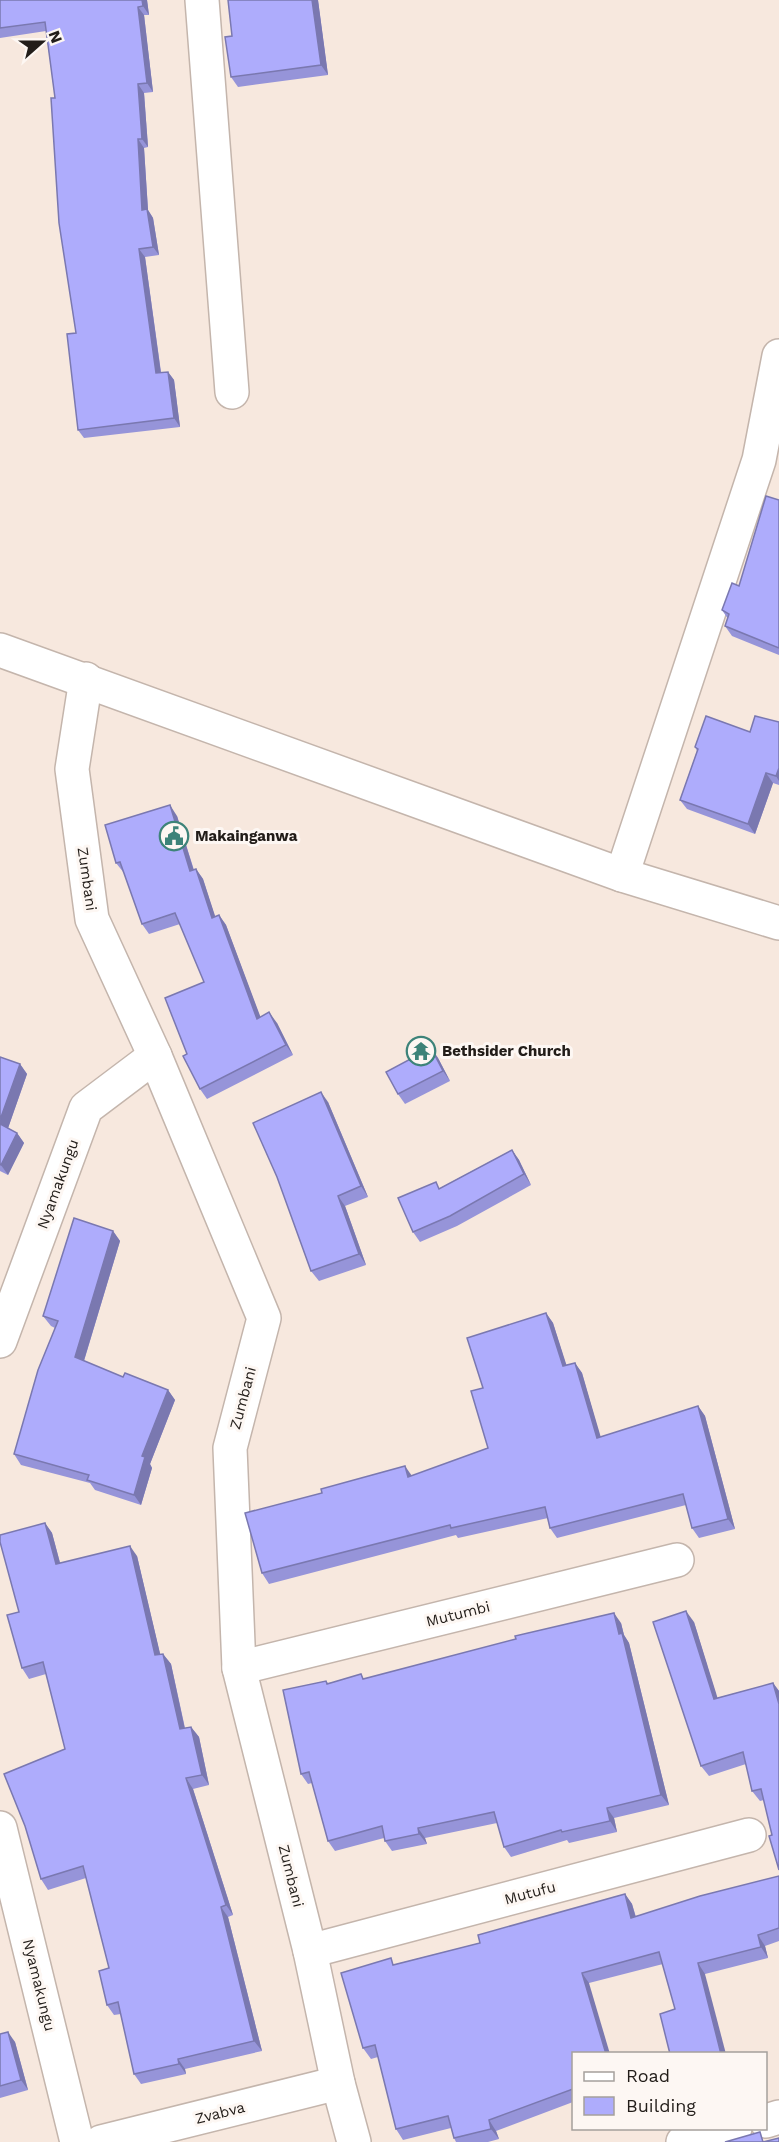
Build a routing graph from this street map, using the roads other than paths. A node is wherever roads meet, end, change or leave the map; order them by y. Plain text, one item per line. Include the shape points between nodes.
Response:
1 (201, 0) edge
2 (779, 356) edge
3 (232, 392) dead end
4 (769, 462) edge
5 (0, 650) edge
6 (86, 679) junction
7 (622, 875) junction
8 (779, 923) edge
9 (155, 1056) junction
10 (0, 1341) edge
11 (677, 1560) dead end
12 (239, 1668) junction
13 (0, 1828) edge
14 (749, 1835) dead end
15 (310, 1951) junction
16 (338, 2083) junction
17 (728, 2130) edge
18 (77, 2142) edge
19 (101, 2142) edge
20 (354, 2142) edge
21 (683, 2142) edge

1 - 3 street
2 - 4 street
4 - 7 street
5 - 6 street
6 - 7 street
6 - 9 street, Zumbani via 72,770 92,919
7 - 8 street
9 - 10 street, Nyamakungu via 86,1108
9 - 12 street, Zumbani via 264,1318 230,1448
11 - 12 street, Mutumbi
12 - 15 street, Zumbani
13 - 18 street, Nyamakungu
14 - 15 street, Mutufu
15 - 16 street, Zumbani
16 - 19 street, Zvabva
16 - 20 street, Zumbani
17 - 21 street

